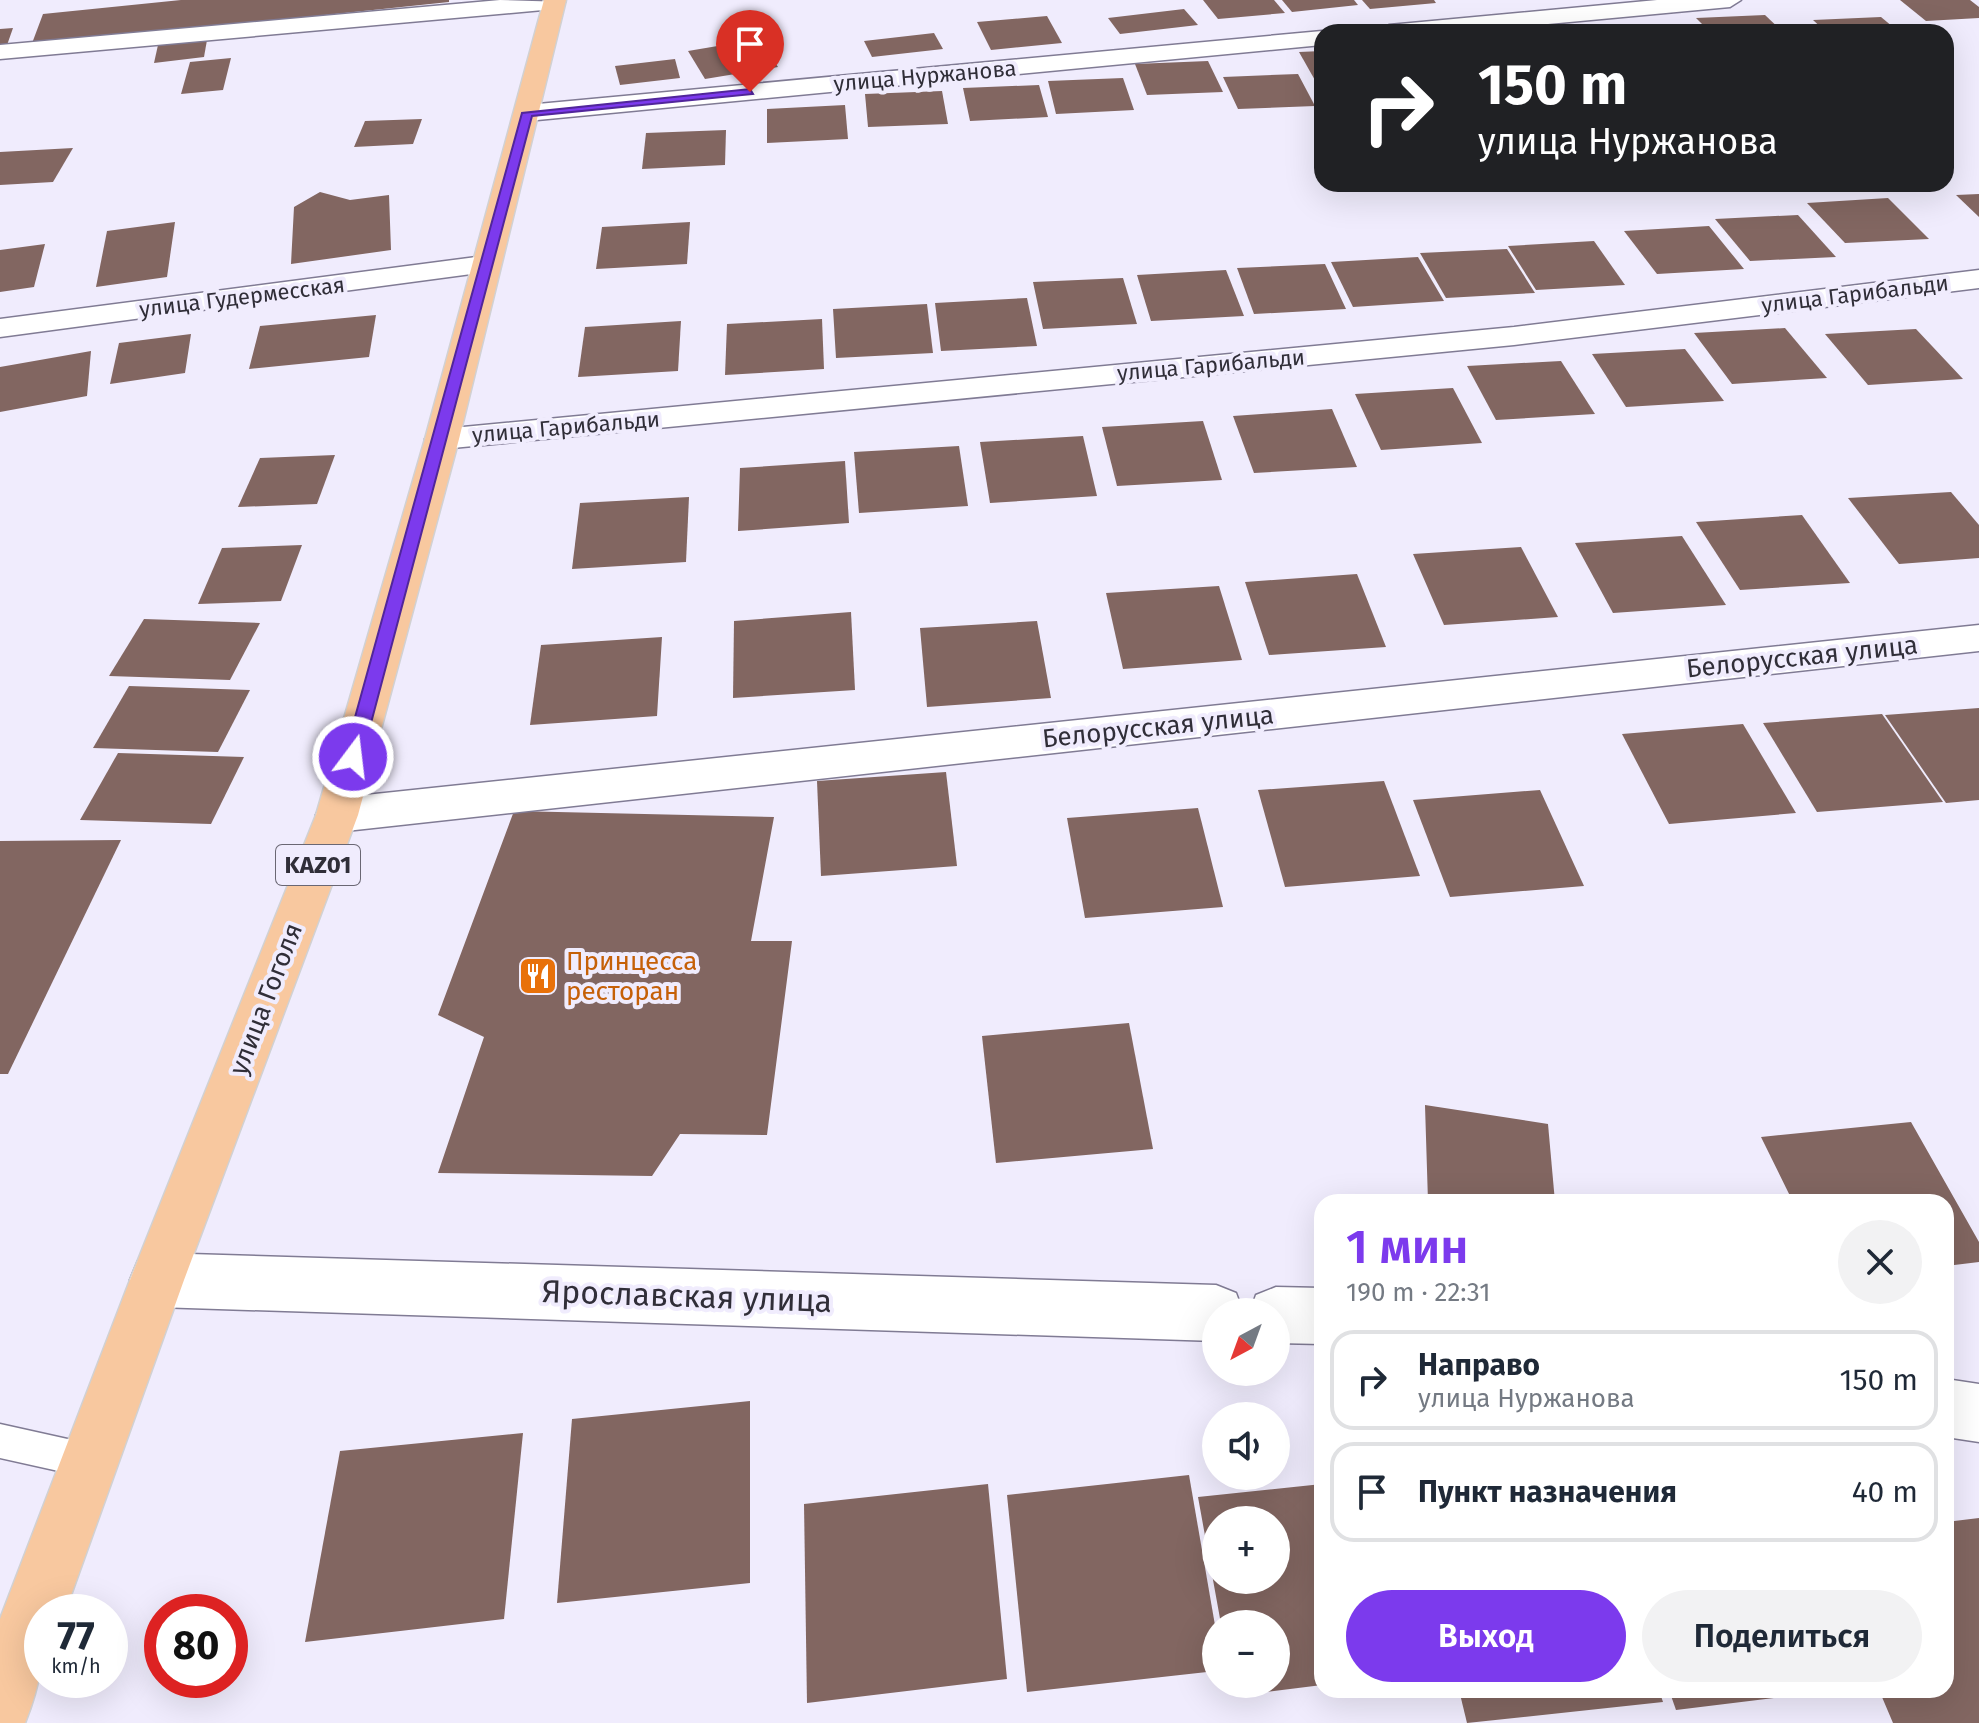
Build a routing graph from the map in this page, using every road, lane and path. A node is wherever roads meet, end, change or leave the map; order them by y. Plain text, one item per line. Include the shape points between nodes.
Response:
1 (1730, 0) edge
2 (554, 1) edge
3 (1474, 24) edge
4 (1314, 39) edge
5 (0, 52) edge
6 (527, 113) junction
7 (484, 265) junction
8 (1979, 279) edge
9 (0, 328) edge
10 (442, 439) junction
11 (1979, 638) edge
12 (337, 815) junction
13 (157, 1280) junction
14 (1202, 1313) edge
15 (1290, 1315) edge
16 (1314, 1316) edge
17 (1954, 1409) edge
18 (1979, 1413) edge
19 (0, 1441) edge
20 (90, 1461) junction
21 (0, 1704) edge

1 - 3 street
2 - 5 street
2 - 6 highway, улица Гоголя / KАZ01
4 - 6 street, улица Нуржанова
6 - 7 highway, улица Гоголя / KАZ01
7 - 9 street, улица Гудермесская
7 - 10 highway, улица Гоголя / KАZ01
8 - 10 street, улица Гарибальди via 1514,336
10 - 12 highway, улица Гоголя / KАZ01
11 - 12 street, Белорусская улица
12 - 13 highway, улица Гоголя / KАZ01
13 - 14 street, Ярославская улица
13 - 20 highway, улица Гоголя / KАZ01
15 - 16 street
17 - 18 street
19 - 20 lane
20 - 21 highway, улица Гоголя / KАZ01

